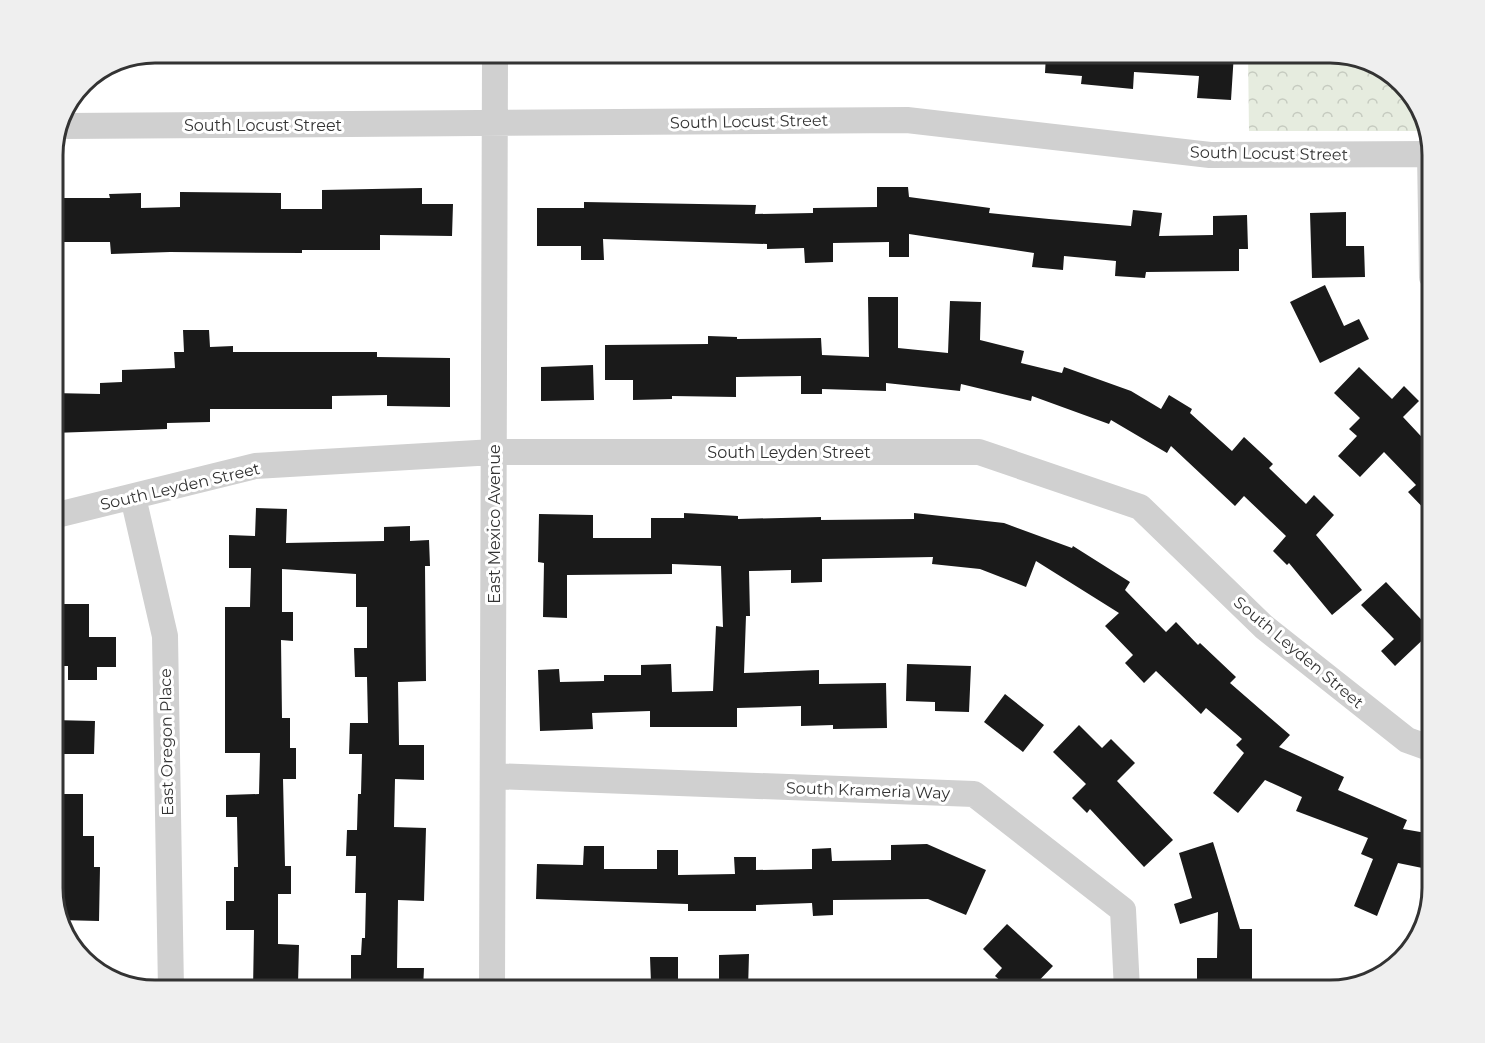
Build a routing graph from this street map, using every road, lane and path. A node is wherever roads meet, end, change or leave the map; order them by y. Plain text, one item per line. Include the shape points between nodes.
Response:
1 (495, 63) edge
2 (495, 124) junction
3 (68, 126) edge
4 (1422, 154) edge
5 (494, 452) junction
6 (133, 497) junction
7 (63, 514) edge
8 (1422, 745) edge
9 (493, 776) junction
10 (171, 980) edge
11 (492, 980) edge
12 (1126, 980) edge

1 - 2 street, East Mexico Avenue
2 - 3 street, South Locust Street
2 - 4 street, South Locust Street via 907,120 1210,155
2 - 5 street, East Mexico Avenue
5 - 6 street, South Leyden Street via 255,466
5 - 8 street, South Leyden Street via 979,452 1140,507 1264,627 1407,740
5 - 9 street, East Mexico Avenue
6 - 7 street, South Leyden Street
6 - 10 street, East Oregon Place via 165,636
9 - 11 street, East Mexico Avenue
9 - 12 street, South Krameria Way via 974,794 1123,910

